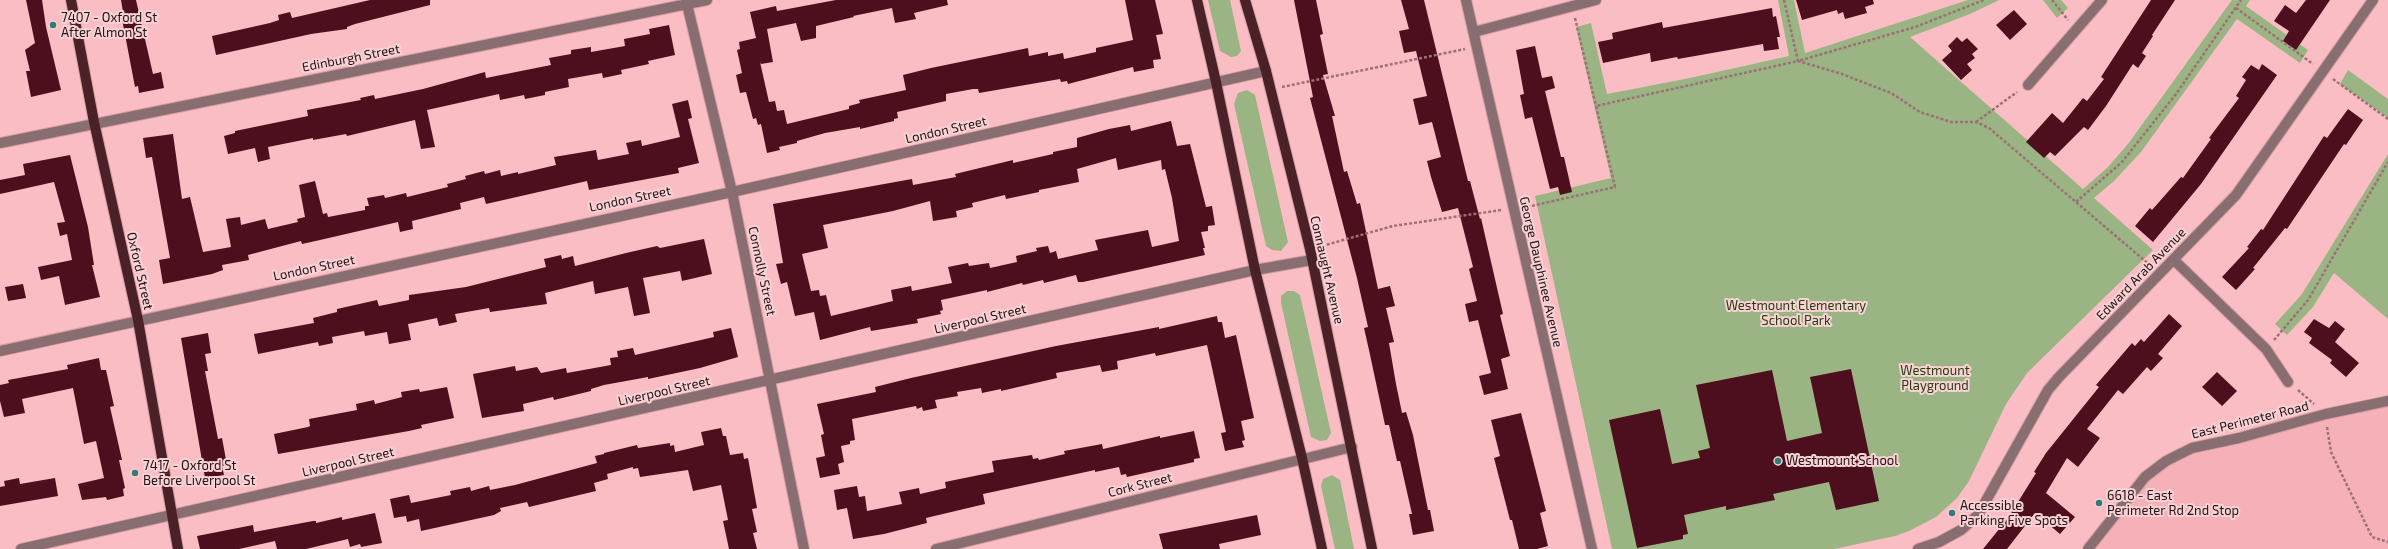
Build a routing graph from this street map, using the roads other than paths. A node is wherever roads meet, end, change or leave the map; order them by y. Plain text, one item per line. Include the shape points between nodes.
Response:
1 (71, 0) edge
2 (707, 0) edge
3 (1197, 0) edge
4 (1245, 0) edge
5 (1466, 0) edge
6 (1596, 0) edge
7 (2102, 0) edge
8 (2373, 0) edge
9 (687, 2) edge
10 (1474, 32) junction
11 (1266, 71) junction
12 (1216, 82) junction
13 (2028, 85) road end
14 (94, 122) junction
15 (0, 143) edge
16 (732, 192) junction
17 (1312, 260) junction
18 (2174, 260) junction
19 (1255, 270) junction
20 (138, 320) junction
21 (0, 351) edge
22 (771, 380) junction
23 (2288, 382) road end
24 (2388, 401) edge
25 (1352, 447) junction
26 (1302, 458) junction
27 (172, 515) junction
28 (21, 549) edge
29 (178, 549) edge
30 (804, 549) edge
31 (936, 549) edge
32 (1322, 549) edge
33 (1372, 549) edge
34 (1592, 549) edge
35 (1918, 549) edge
36 (2088, 549) edge

1 - 14 main road, Oxford Street
2 - 9 street, Edinburgh Street
3 - 12 main road
4 - 11 main road, Connaught Avenue
5 - 10 street, George Dauphinee Avenue
6 - 10 street
7 - 13 street
8 - 18 street, Edward Arab Avenue via 2236,194
9 - 14 street, Edinburgh Street
9 - 16 street, Connolly Street
10 - 34 street, George Dauphinee Avenue
11 - 12 street, London Street
11 - 17 main road, Connaught Avenue
12 - 16 street, London Street
12 - 19 main road
14 - 15 street, Edinburgh Street
14 - 20 main road, Oxford Street
16 - 20 street, London Street
16 - 22 street, Connolly Street
17 - 19 street, Liverpool Street
17 - 25 main road, Connaught Avenue
18 - 23 street via 2266,349
18 - 35 street, Edward Arab Avenue via 2048,390 1978,515 1961,530 1939,542
19 - 22 street, Liverpool Street
19 - 26 main road
20 - 21 street, London Street
20 - 27 main road, Oxford Street
22 - 27 street, Liverpool Street
22 - 30 street, Connolly Street
24 - 36 street, East Perimeter Road via 2192,448 2166,461 2145,477
25 - 26 street, Cork Street
25 - 33 main road, Connaught Avenue
26 - 31 street, Cork Street
26 - 32 main road
27 - 28 street, Liverpool Street
27 - 29 main road, Oxford Street

